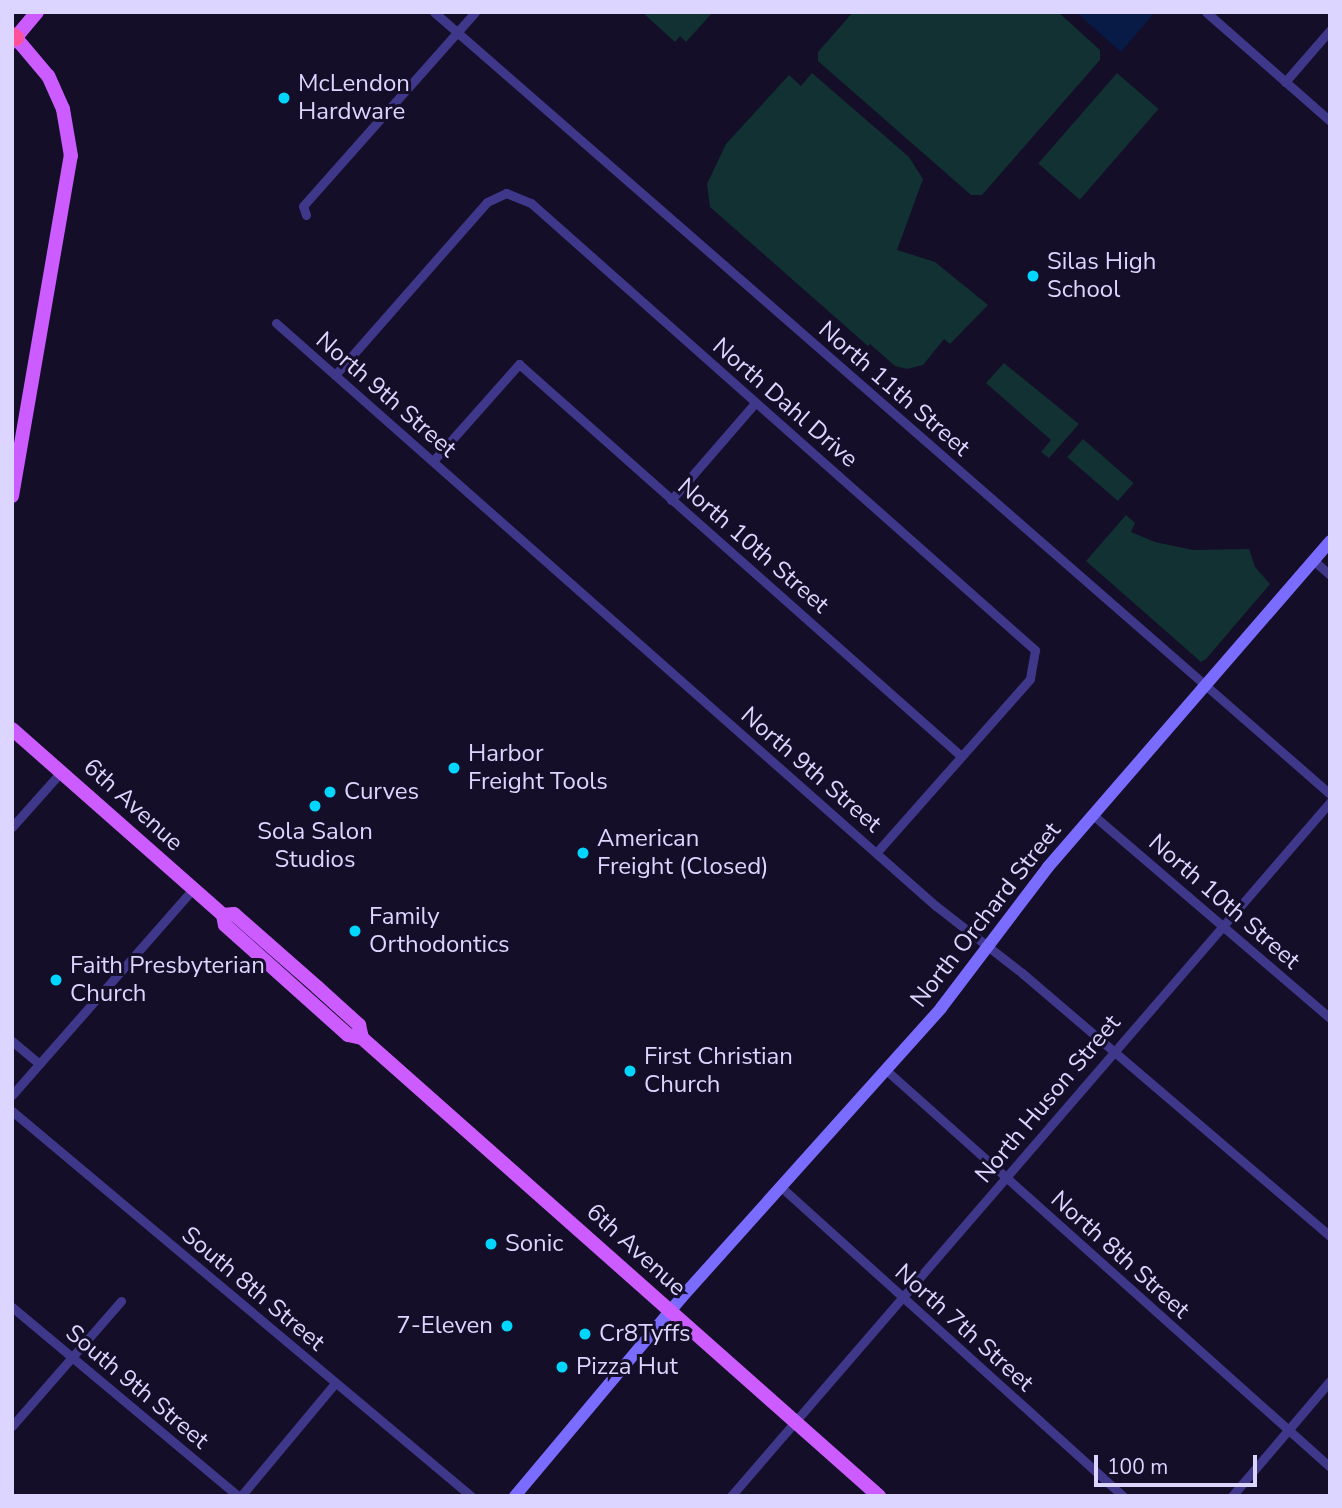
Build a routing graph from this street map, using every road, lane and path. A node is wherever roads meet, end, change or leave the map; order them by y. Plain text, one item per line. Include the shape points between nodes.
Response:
1 (37, 12) edge
2 (434, 12) edge
3 (475, 12) edge
4 (1206, 12) edge
5 (1330, 30) edge
6 (457, 33) junction
7 (13, 38) edge
8 (1285, 82) junction
9 (1330, 121) edge
10 (306, 215) dead end
11 (276, 323) dead end
12 (335, 375) junction
13 (755, 403) junction
14 (433, 461) junction
15 (12, 496) edge
16 (671, 500) junction
17 (1330, 541) edge
18 (1313, 560) junction
19 (1330, 575) edge
20 (1205, 685) junction
21 (12, 729) edge
22 (961, 756) junction
23 (61, 772) junction
24 (1330, 794) edge
25 (1330, 802) edge
26 (1093, 815) junction
27 (12, 827) edge
28 (876, 853) junction
29 (193, 889) junction
30 (1222, 925) junction
31 (989, 949) junction
32 (1330, 1018) edge
33 (12, 1041) edge
34 (1113, 1051) junction
35 (39, 1064) junction
36 (886, 1070) junction
37 (12, 1095) edge
38 (12, 1111) edge
39 (1005, 1179) junction
40 (781, 1187) junction
41 (1330, 1237) edge
42 (902, 1299) junction
43 (121, 1301) dead end
44 (12, 1307) edge
45 (670, 1311) junction
46 (72, 1357) junction
47 (1330, 1381) edge
48 (335, 1383) junction
49 (795, 1422) junction
50 (12, 1426) edge
51 (1289, 1430) junction
52 (1330, 1467) edge
53 (239, 1496) edge
54 (471, 1496) edge
55 (515, 1496) edge
56 (731, 1496) edge
57 (879, 1496) edge
58 (1122, 1496) edge
59 (1232, 1496) edge

1 - 7 main road
2 - 6 street, North 11th Street
3 - 6 street
4 - 8 street
5 - 8 street
6 - 10 street via 303,206
6 - 20 street, North 11th Street
7 - 15 main road via 47,76 63,108 71,156
8 - 9 street
11 - 12 street, North 9th Street
12 - 13 street, North Dahl Drive via 479,209 497,195 514,194 531,203
12 - 14 street, North 9th Street
13 - 16 street
13 - 22 street, North Dahl Drive via 1028,643 1036,660 1030,679
14 - 16 street, North 10th Street via 519,364
14 - 28 street, North 9th Street
16 - 22 street, North 10th Street
17 - 18 street, North Orchard Street
18 - 19 street
18 - 20 street, North Orchard Street
20 - 24 street, North 11th Street
20 - 26 street, North Orchard Street
21 - 23 main road, 6th Avenue
22 - 28 street
23 - 27 street
23 - 29 main road, 6th Avenue
25 - 30 street, North Huson Street
26 - 30 street, North 10th Street
26 - 31 street, North Orchard Street
28 - 31 street, North 9th Street
29 - 35 street
29 - 45 main road, 6th Avenue via 223,915 234,914 317,987 359,1025 362,1038
30 - 32 street, North 10th Street
30 - 34 street, North Huson Street
31 - 34 street, North 9th Street
31 - 36 street, North Orchard Street
33 - 35 street
34 - 39 street, North Huson Street
34 - 41 street, North 9th Street
35 - 37 street
36 - 39 street, North 8th Street
36 - 40 street, North Orchard Street
38 - 48 street, South 8th Street
39 - 42 street, North Huson Street
39 - 51 street, North 8th Street
40 - 42 street, North 7th Street
40 - 45 street, North Orchard Street
42 - 49 street, North Huson Street
42 - 58 street, North 7th Street
43 - 46 street
44 - 46 street, South 9th Street
45 - 49 main road, 6th Avenue
45 - 55 street, North Orchard Street
46 - 50 street
46 - 53 street, South 9th Street
47 - 51 street
48 - 53 street
48 - 54 street, South 8th Street
49 - 56 street, North Huson Street
49 - 57 main road, 6th Avenue
51 - 52 street, North 8th Street
51 - 59 street

